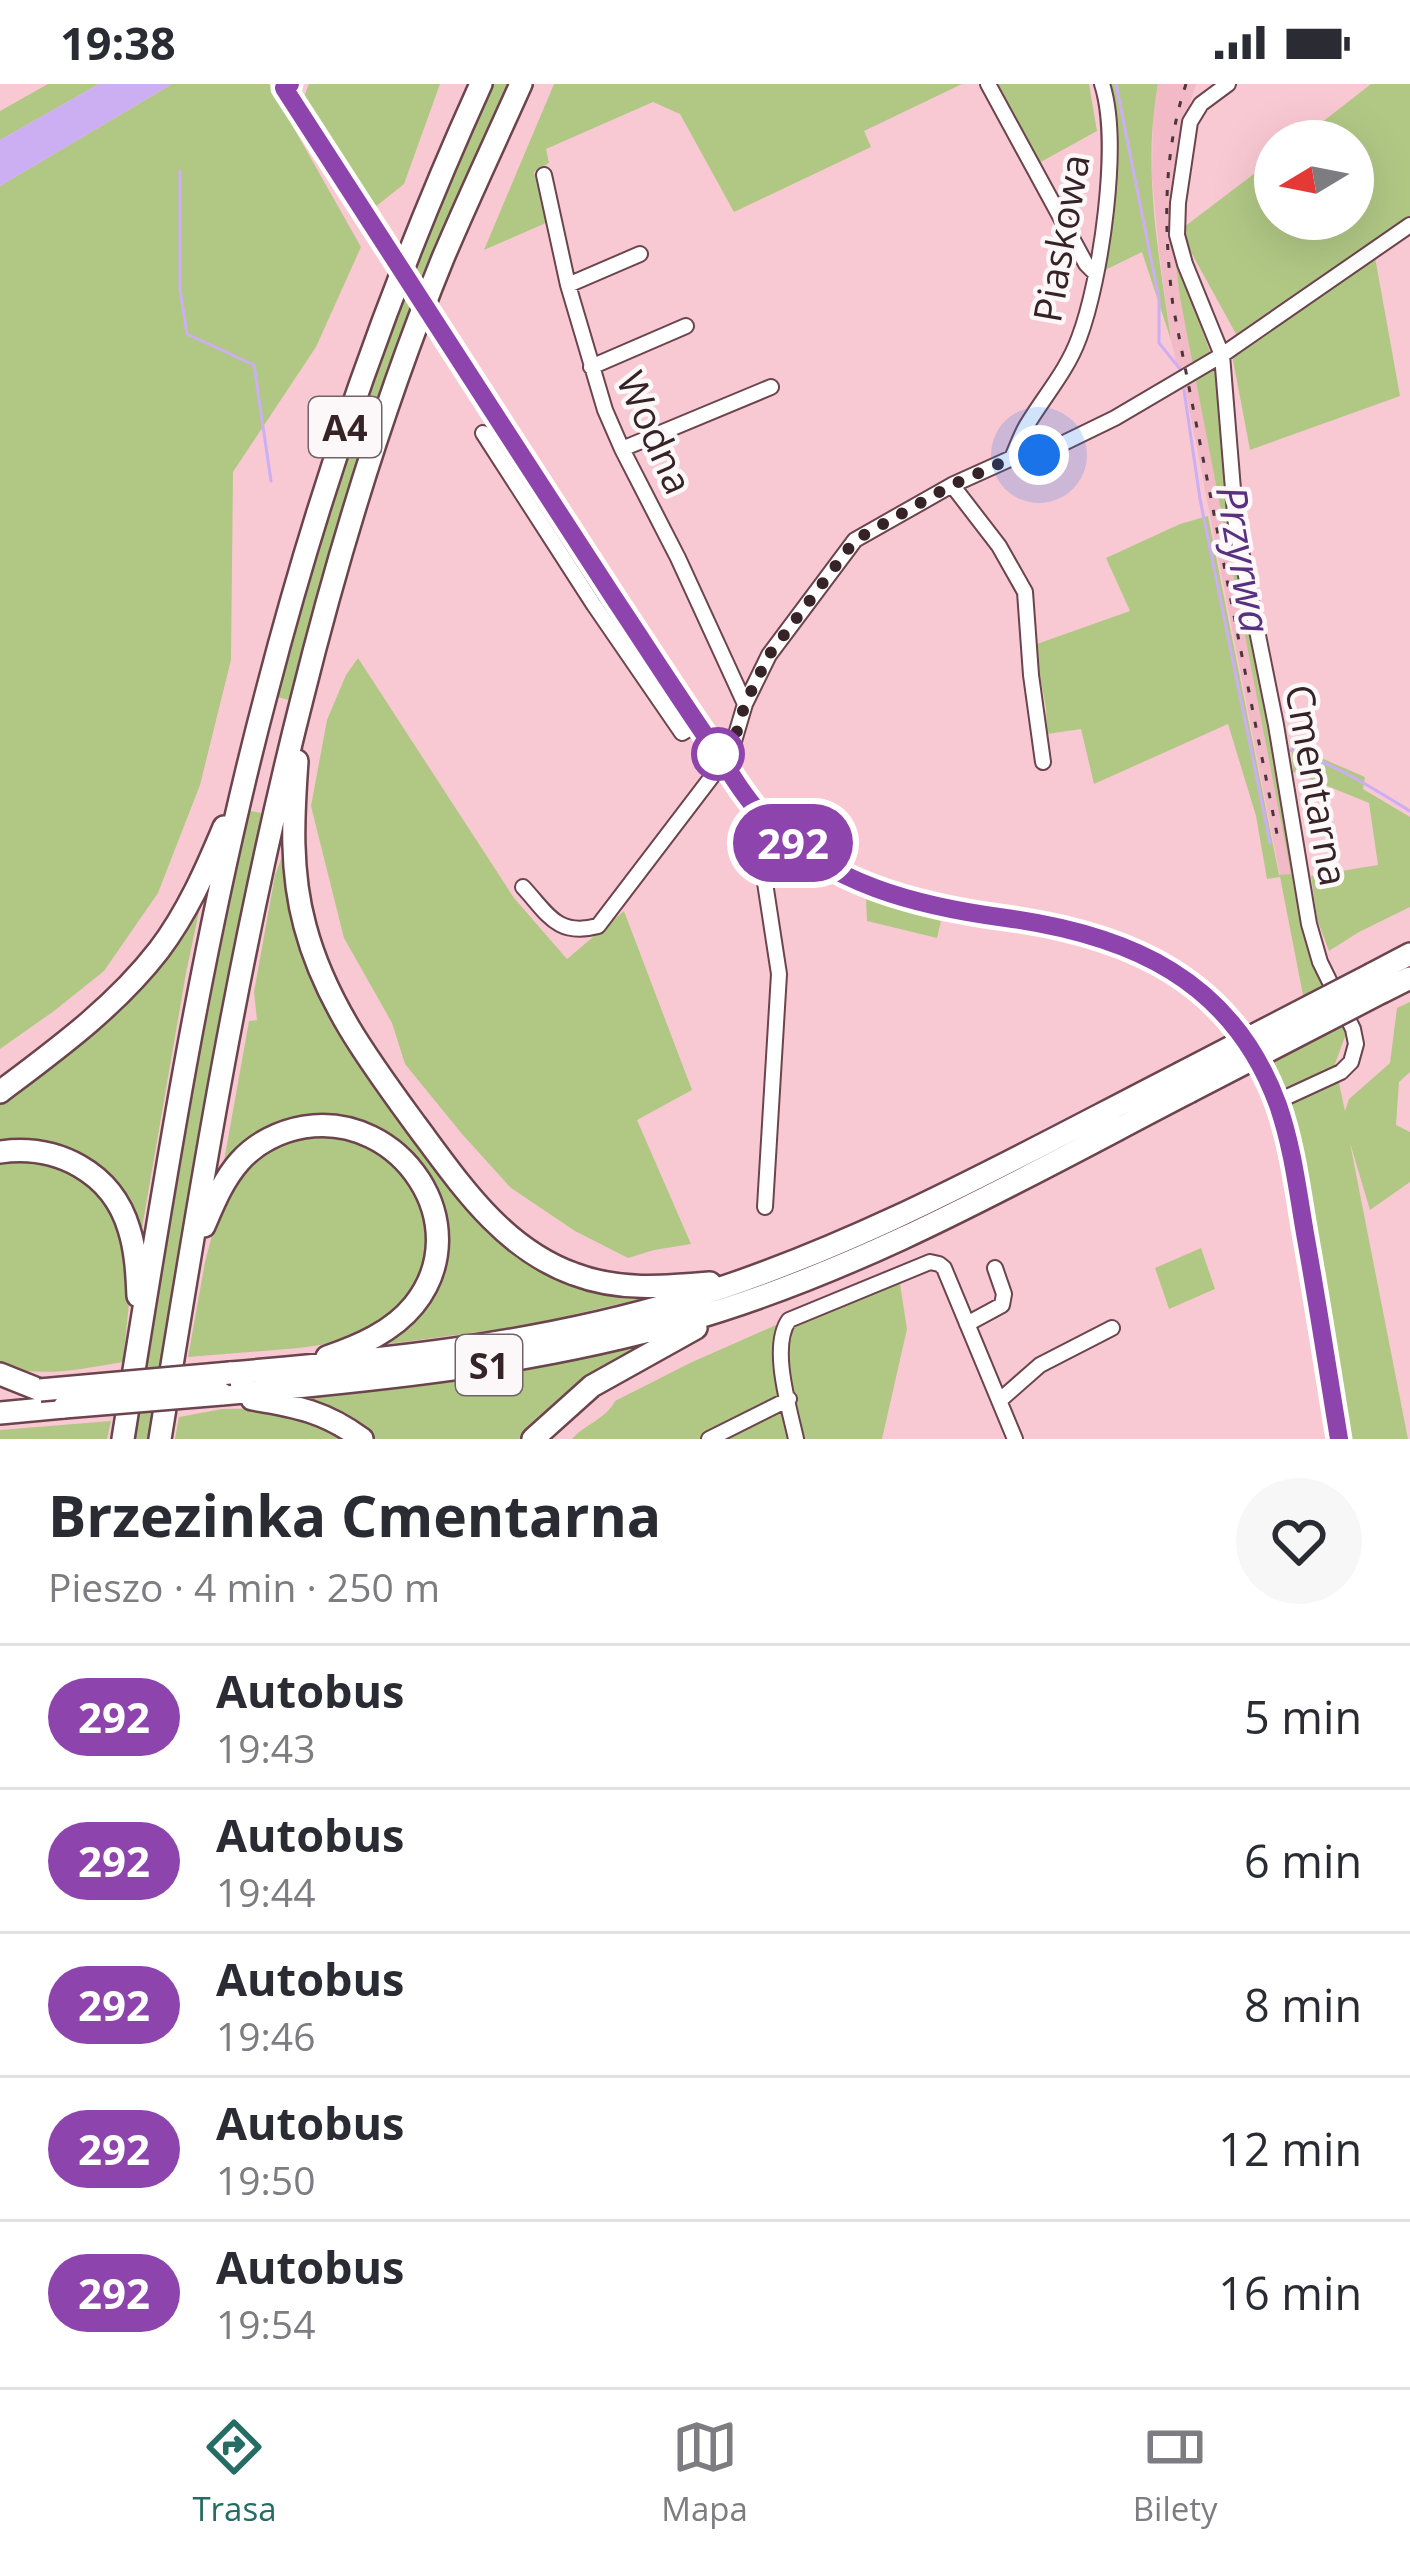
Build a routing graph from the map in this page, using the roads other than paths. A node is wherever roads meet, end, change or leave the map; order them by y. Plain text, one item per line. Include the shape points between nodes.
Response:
1 (282, 84) edge
2 (481, 84) edge
3 (521, 84) edge
4 (988, 84) edge
5 (1102, 84) edge
6 (1228, 84) edge
7 (544, 175) dead end
8 (1410, 225) edge
9 (640, 254) dead end
10 (1096, 274) junction
11 (568, 285) junction
12 (686, 326) dead end
13 (1222, 355) junction
14 (591, 367) junction
15 (771, 387) dead end
16 (483, 433) dead end
17 (622, 449) junction
18 (1012, 458) junction
19 (952, 485) junction
20 (302, 695) junction
21 (745, 704) junction
22 (697, 724) junction
23 (723, 762) junction
24 (1043, 762) dead end
25 (244, 782) junction
26 (782, 833) junction
27 (523, 887) dead end
28 (1410, 954) edge
29 (1410, 978) edge
30 (1377, 983) junction
31 (0, 1092) edge
32 (1276, 1102) junction
33 (0, 1152) edge
34 (765, 1207) dead end
35 (190, 1258) junction
36 (995, 1268) dead end
37 (745, 1290) junction
38 (968, 1324) junction
39 (1112, 1328) dead end
40 (140, 1340) junction
41 (298, 1367) junction
42 (0, 1374) edge
43 (226, 1383) junction
44 (40, 1390) junction
45 (789, 1399) junction
46 (999, 1401) junction
47 (2, 1409) edge
48 (758, 1417) junction
49 (792, 1421) junction
50 (123, 1439) edge
51 (160, 1439) edge
52 (362, 1439) edge
53 (533, 1439) edge
54 (710, 1439) edge
55 (796, 1439) edge
56 (1015, 1439) edge
57 (1339, 1439) edge

1 - 22 street, bridge
2 - 25 highway, A4 via 361,381
3 - 20 highway, A4 via 408,353
4 - 10 street
5 - 10 street, Piaskowa via 1110,166
6 - 13 street, Cmentarna via 1190,122 1177,235
7 - 11 street, Wodna
8 - 13 street
9 - 11 street
10 - 18 street, Piaskowa via 1080,337
11 - 14 street, Wodna
12 - 14 street
13 - 18 street via 1115,418 1039,455
13 - 32 street, Cmentarna via 1236,526 1309,924 1356,1044 1341,1072
14 - 17 street, Wodna
15 - 17 street
16 - 22 street via 682,733
17 - 21 street, Wodna
18 - 19 street
19 - 21 street via 855,540 769,655
19 - 24 street via 1025,592
20 - 35 highway, A4
20 - 37 highway via 293,856 306,932 363,1053 459,1184 523,1248 576,1275 631,1286
21 - 23 street
22 - 23 street
23 - 26 street
23 - 27 street via 598,926 560,926
25 - 31 highway via 161,948 93,1020
25 - 40 highway, A4
26 - 32 street via 836,873 880,891 1067,928 1142,954 1190,984 1237,1031
26 - 34 street via 762,863 779,974
28 - 30 highway, S1
29 - 30 highway, S1
30 - 37 highway, S1, bridge via 891,1242 847,1263
32 - 57 street via 1298,1184
33 - 40 highway via 68,1159 110,1192 133,1245
35 - 41 highway via 225,1180 267,1140 334,1125 373,1135 403,1157 435,1219 431,1275 388,1328
35 - 51 highway, A4
36 - 38 street via 1002,1305
37 - 41 highway, S1 via 523,1338
37 - 43 highway, S1 via 686,1321 528,1359 371,1381
37 - 53 highway via 592,1386
38 - 45 street via 939,1264 856,1284 782,1330
38 - 46 street
39 - 46 street via 1040,1365
40 - 50 highway, A4
41 - 43 highway, S1
42 - 44 highway
43 - 44 highway, S1, bridge
43 - 47 highway, S1, bridge
43 - 52 highway via 312,1410
44 - 47 highway, S1
45 - 48 street
45 - 49 street
46 - 56 street
48 - 49 street
48 - 54 street
49 - 55 street

